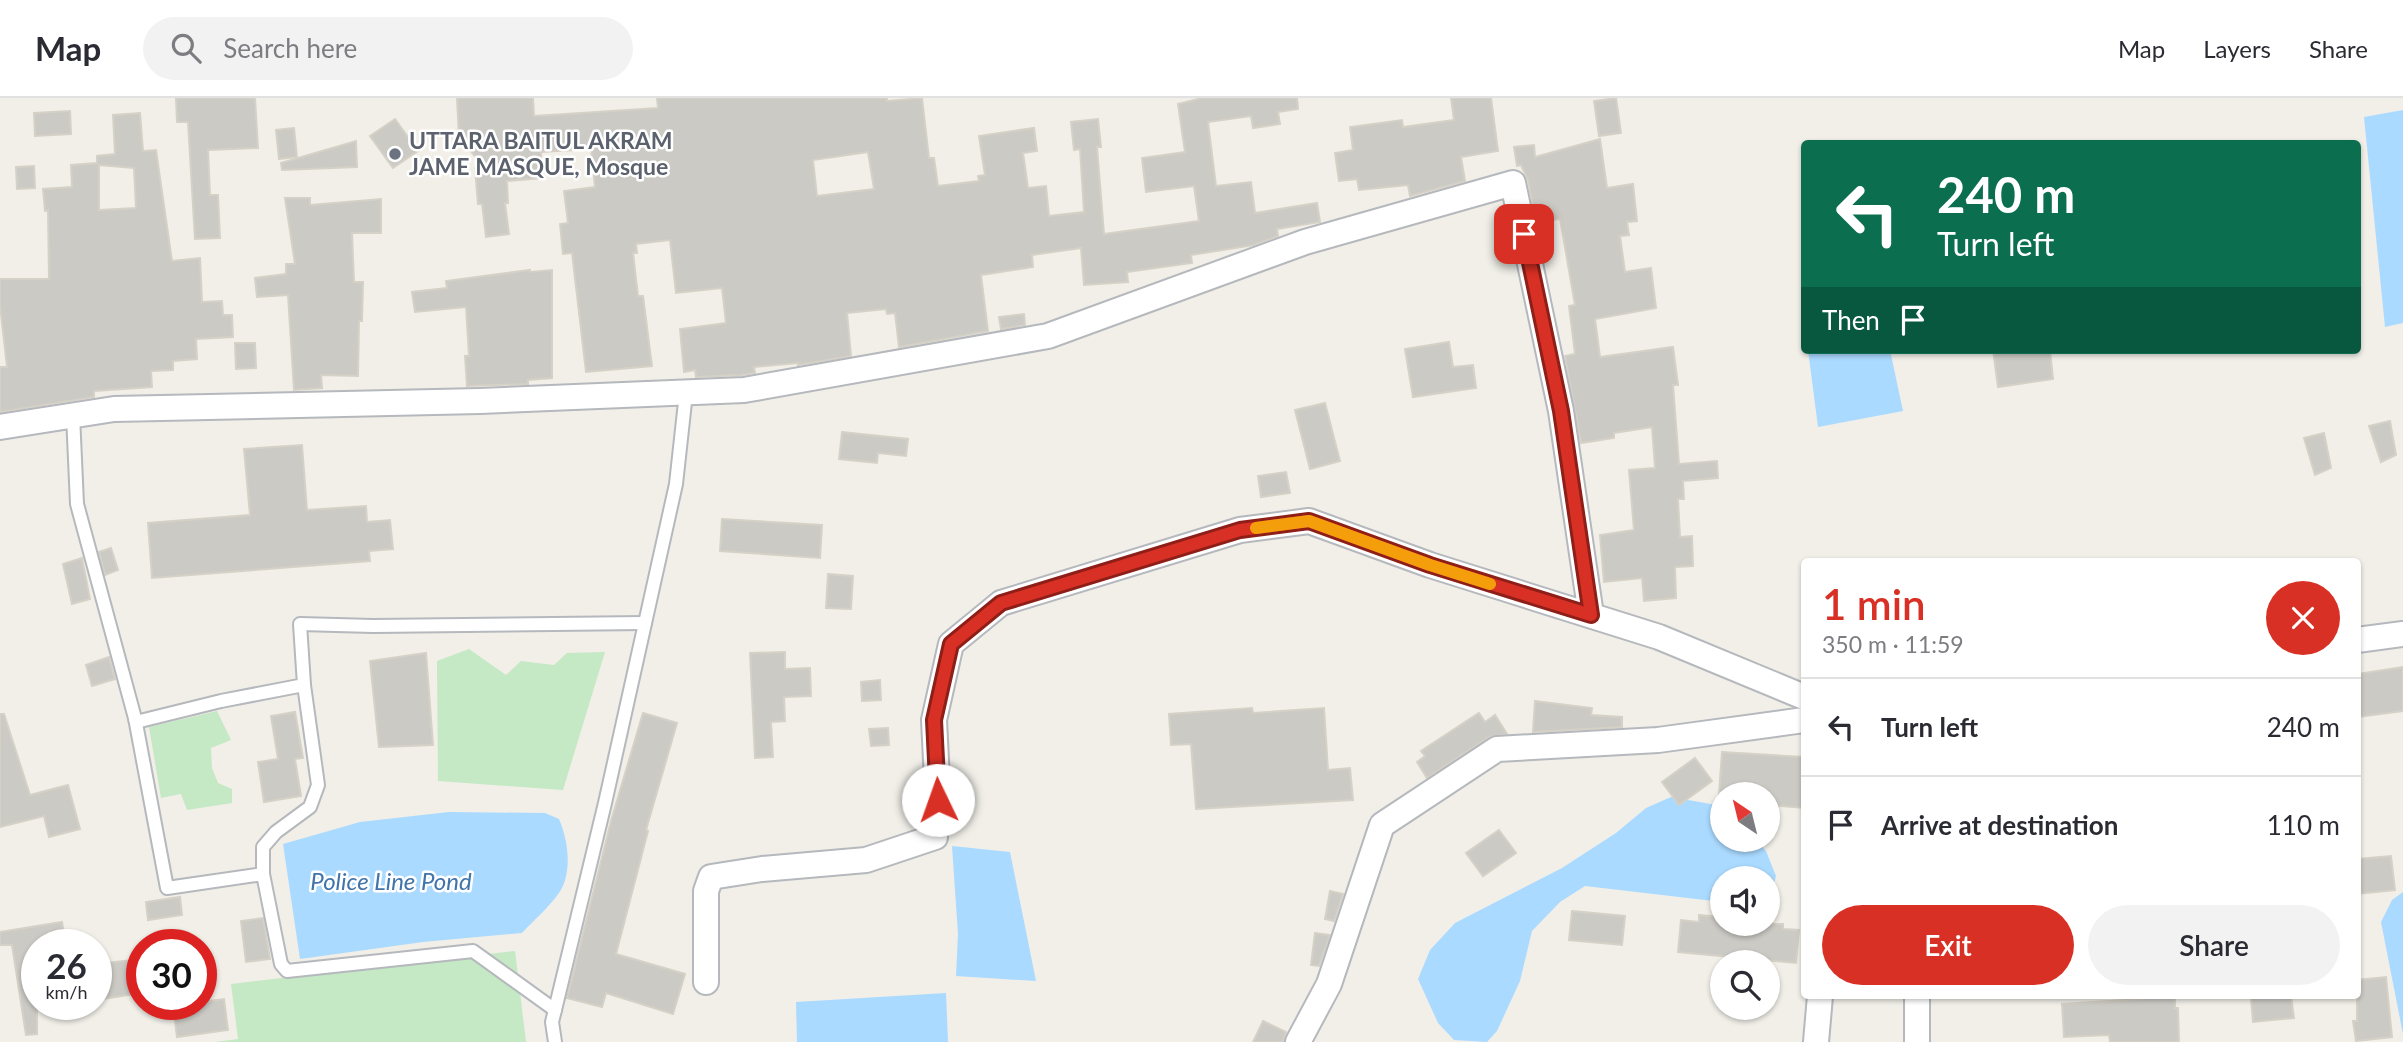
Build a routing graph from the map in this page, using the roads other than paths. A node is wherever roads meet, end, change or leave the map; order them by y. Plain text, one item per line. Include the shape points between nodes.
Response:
1 (686, 393) junction
2 (73, 415) junction
3 (0, 428) edge
4 (1591, 615) junction
5 (645, 623) junction
6 (2403, 634) edge
7 (2361, 639) edge
8 (304, 685) junction
9 (1801, 696) edge
10 (135, 718) junction
11 (1801, 720) edge
12 (263, 874) junction
13 (706, 982) dead end
14 (1821, 999) edge
15 (1917, 999) edge
16 (555, 1010) junction
17 (555, 1042) edge
18 (1298, 1042) edge
19 (1816, 1042) edge
20 (1917, 1042) edge

1 - 2 street via 114,409
1 - 4 street via 744,390 1048,336 1305,242 1513,183 1561,411
1 - 5 lane via 676,484
2 - 3 street
2 - 10 lane via 77,504
4 - 9 street via 1659,637
4 - 13 street via 1309,521 1240,530 1001,603 951,644 934,720 935,837 866,860 711,877 706,891
5 - 8 lane via 300,624
5 - 16 lane
6 - 7 street
8 - 10 lane via 136,722
8 - 12 lane via 318,785 310,807 263,847
10 - 12 lane via 167,888
11 - 18 street via 1658,740 1497,749 1382,825 1329,984
12 - 16 lane via 281,964 287,971 473,951
14 - 19 street
15 - 20 street
16 - 17 lane

